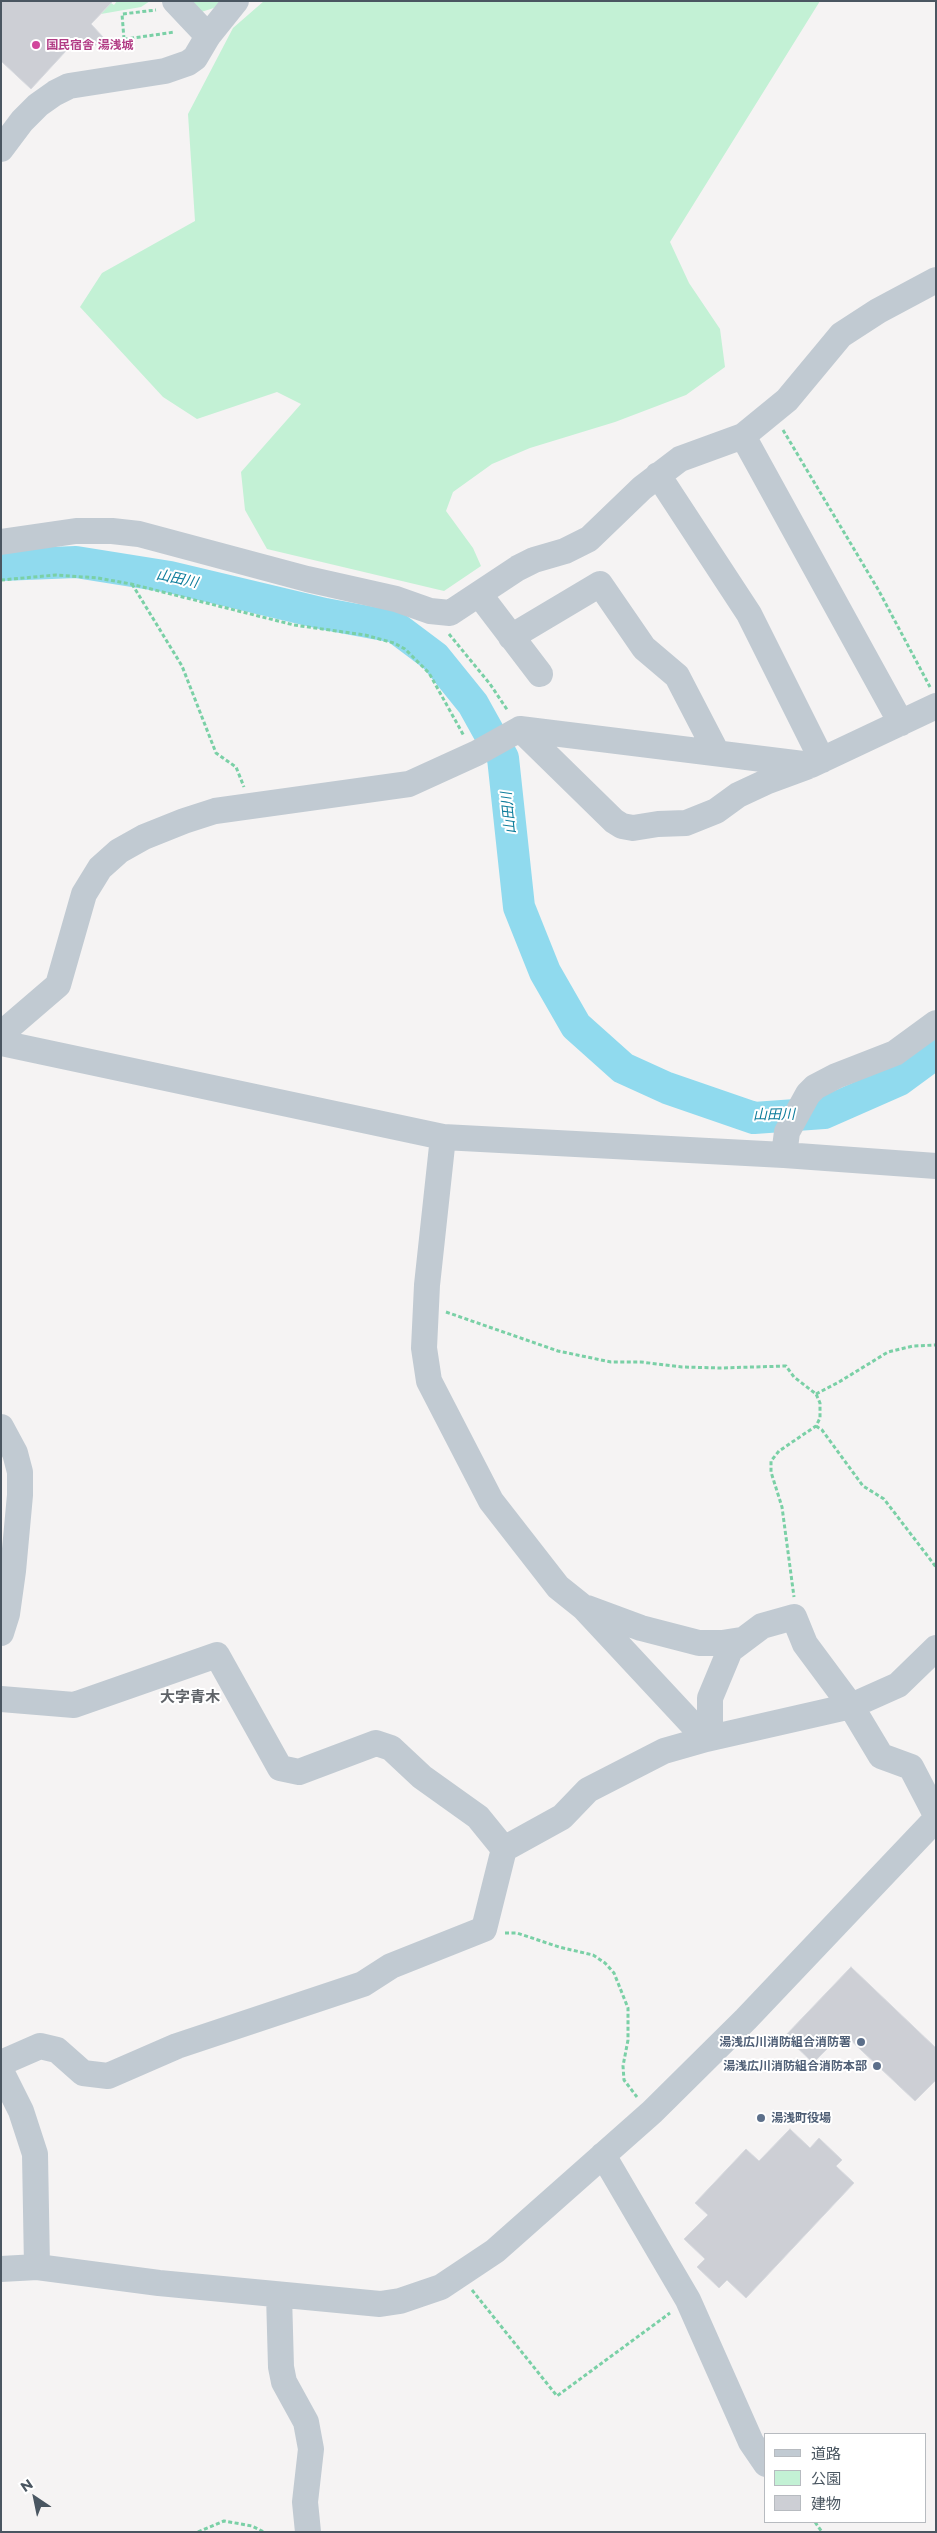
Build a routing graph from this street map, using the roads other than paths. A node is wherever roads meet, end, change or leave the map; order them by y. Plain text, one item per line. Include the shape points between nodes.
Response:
1 (236, 1) edge
2 (177, 4) edge
3 (204, 32) junction
4 (1, 149) edge
5 (936, 280) edge
6 (743, 436) junction
7 (658, 475) junction
8 (1, 542) edge
9 (479, 594) junction
10 (511, 637) junction
11 (540, 674) dead end
12 (934, 698) edge
13 (901, 723) junction
14 (517, 730) junction
15 (717, 753) junction
16 (816, 762) junction
17 (936, 1023) edge
18 (1, 1034) edge
19 (1, 1043) edge
20 (442, 1137) junction
21 (784, 1154) junction
22 (936, 1166) edge
23 (1, 1427) edge
24 (583, 1607) junction
25 (1, 1632) edge
26 (741, 1640) junction
27 (936, 1648) edge
28 (1, 1699) edge
29 (851, 1706) junction
30 (706, 1739) junction
31 (936, 1817) edge
32 (504, 1849) junction
33 (1, 2063) edge
34 (1, 2072) edge
35 (603, 2155) junction
36 (37, 2267) junction
37 (1, 2269) edge
38 (279, 2295) junction
39 (764, 2461) edge
40 (308, 2532) edge

1 - 3 street
2 - 3 street
3 - 4 street via 195,58 179,67 84,82 55,93 22,120
5 - 6 street via 841,335 802,385
6 - 7 street via 680,459
6 - 13 street
7 - 9 street via 589,539 518,568
7 - 16 street via 749,614
8 - 9 street via 76,531 140,534 307,579 396,599 430,611 450,613
9 - 10 street
10 - 11 street
10 - 15 street via 600,584 644,648 677,676
12 - 13 street
13 - 16 street
14 - 15 street
14 - 16 street via 614,821 633,828 692,821 716,811 768,780
14 - 18 street via 476,754 409,784 215,811 144,837 108,860 91,880 58,985
15 - 16 street
17 - 21 street via 895,1053 815,1087 788,1132
19 - 20 street
20 - 21 street
20 - 24 street via 426,1305 424,1348 429,1381 491,1501 558,1588
21 - 22 street
23 - 25 street via 15,1453 20,1472 13,1571
24 - 26 street via 641,1628 699,1643
24 - 30 street
26 - 29 street via 762,1626 794,1617 805,1644
26 - 30 street via 730,1650 714,1684
27 - 29 street via 898,1685
28 - 32 street via 74,1705 217,1655 280,1768 299,1772 376,1744 390,1748 422,1778 478,1817
29 - 30 street
29 - 31 street via 882,1756 911,1767
30 - 32 street via 664,1751 588,1790 562,1817
31 - 35 street via 746,2019 652,2112
32 - 33 street via 484,1929 390,1966 363,1984 177,2046 108,2076 83,2073 57,2050 40,2046
34 - 36 street via 21,2111 35,2154
35 - 38 street via 495,2251 461,2276 422,2296 380,2304
35 - 39 street via 688,2300 751,2442
36 - 37 street
36 - 38 street via 159,2284
38 - 40 street via 284,2382 306,2422 311,2449 305,2502

